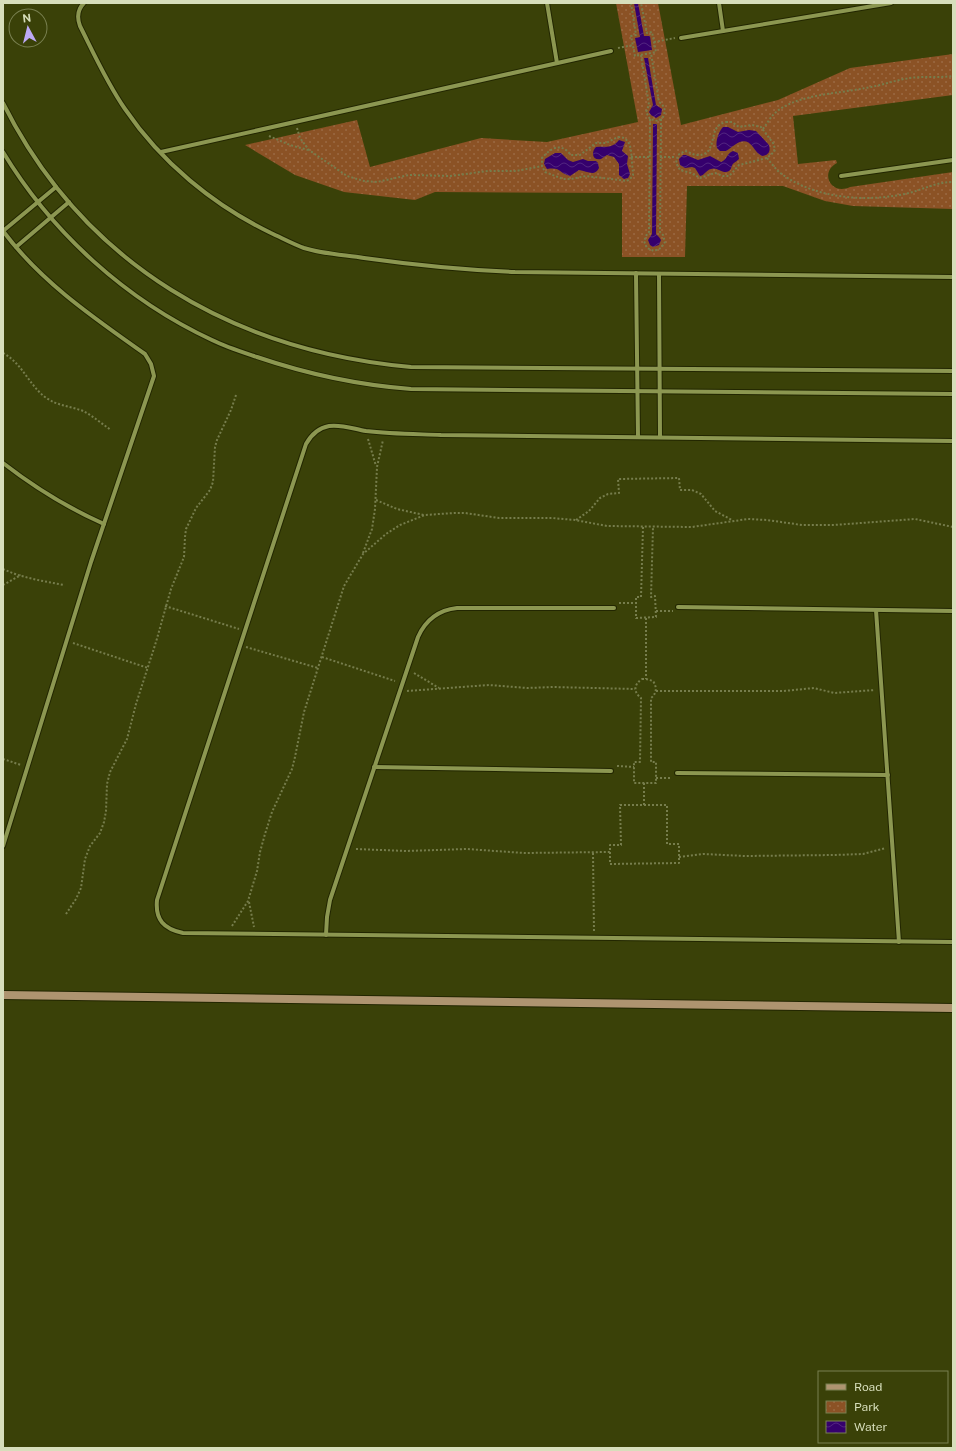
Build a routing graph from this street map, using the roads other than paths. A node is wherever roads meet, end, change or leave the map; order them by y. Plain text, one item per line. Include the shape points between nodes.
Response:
1 (84, 3) edge
2 (547, 3) edge
3 (719, 3) edge
4 (892, 3) edge
5 (723, 31) junction
6 (683, 38) road end
7 (611, 51) dead end
8 (556, 63) junction
9 (3, 103) edge
10 (3, 152) edge
11 (160, 152) junction
12 (953, 160) edge
13 (841, 176) dead end
14 (56, 187) junction
15 (38, 202) junction
16 (69, 202) junction
17 (52, 217) junction
18 (3, 231) edge
19 (16, 247) junction
20 (636, 273) junction
21 (659, 274) junction
22 (953, 277) edge
23 (637, 369) junction
24 (659, 369) junction
25 (953, 371) edge
26 (638, 391) junction
27 (659, 392) junction
28 (953, 394) edge
29 (638, 437) junction
30 (660, 437) junction
31 (953, 441) edge
32 (3, 463) edge
33 (104, 524) junction
34 (678, 607) dead end
35 (613, 608) road end
36 (876, 610) junction
37 (953, 611) edge
38 (374, 767) junction
39 (611, 771) dead end
40 (677, 773) dead end
41 (888, 775) junction
42 (3, 846) edge
43 (326, 935) junction
44 (899, 942) junction
45 (953, 942) edge
46 (3, 995) edge
47 (953, 1008) edge

1 - 11 street via 79,11 78,21 113,90 139,128
2 - 8 street
3 - 5 street
4 - 5 street
5 - 6 street
7 - 8 street
8 - 11 street
9 - 14 street via 26,145
10 - 15 street
11 - 20 street via 186,177 223,206 262,229 305,248 391,262 475,270
12 - 13 street
14 - 15 street
14 - 16 street
15 - 17 street
15 - 18 street
16 - 17 street
16 - 23 street via 122,254 168,289 246,329 300,347 355,360 411,367
17 - 19 street
17 - 26 street via 99,266 136,296 213,341 268,361 326,377 390,388
18 - 19 street
19 - 33 street via 61,292 144,354 153,370 153,382
20 - 21 street
20 - 23 street
21 - 22 street
21 - 24 street
23 - 24 street
23 - 26 street
24 - 25 street
24 - 27 street
26 - 27 street
26 - 29 street
27 - 28 street
27 - 30 street
29 - 30 street
29 - 43 street via 441,435 385,433 330,426 318,430 309,438 156,906 163,924 168,929 183,933
30 - 31 street
32 - 33 street via 80,514
33 - 42 street
34 - 36 street
35 - 38 street via 450,609 436,615 425,624 418,637
36 - 37 street
36 - 41 street
38 - 39 street
38 - 43 street via 330,900 326,917
40 - 41 street
41 - 44 street
43 - 44 street
44 - 45 street
46 - 47 main road

